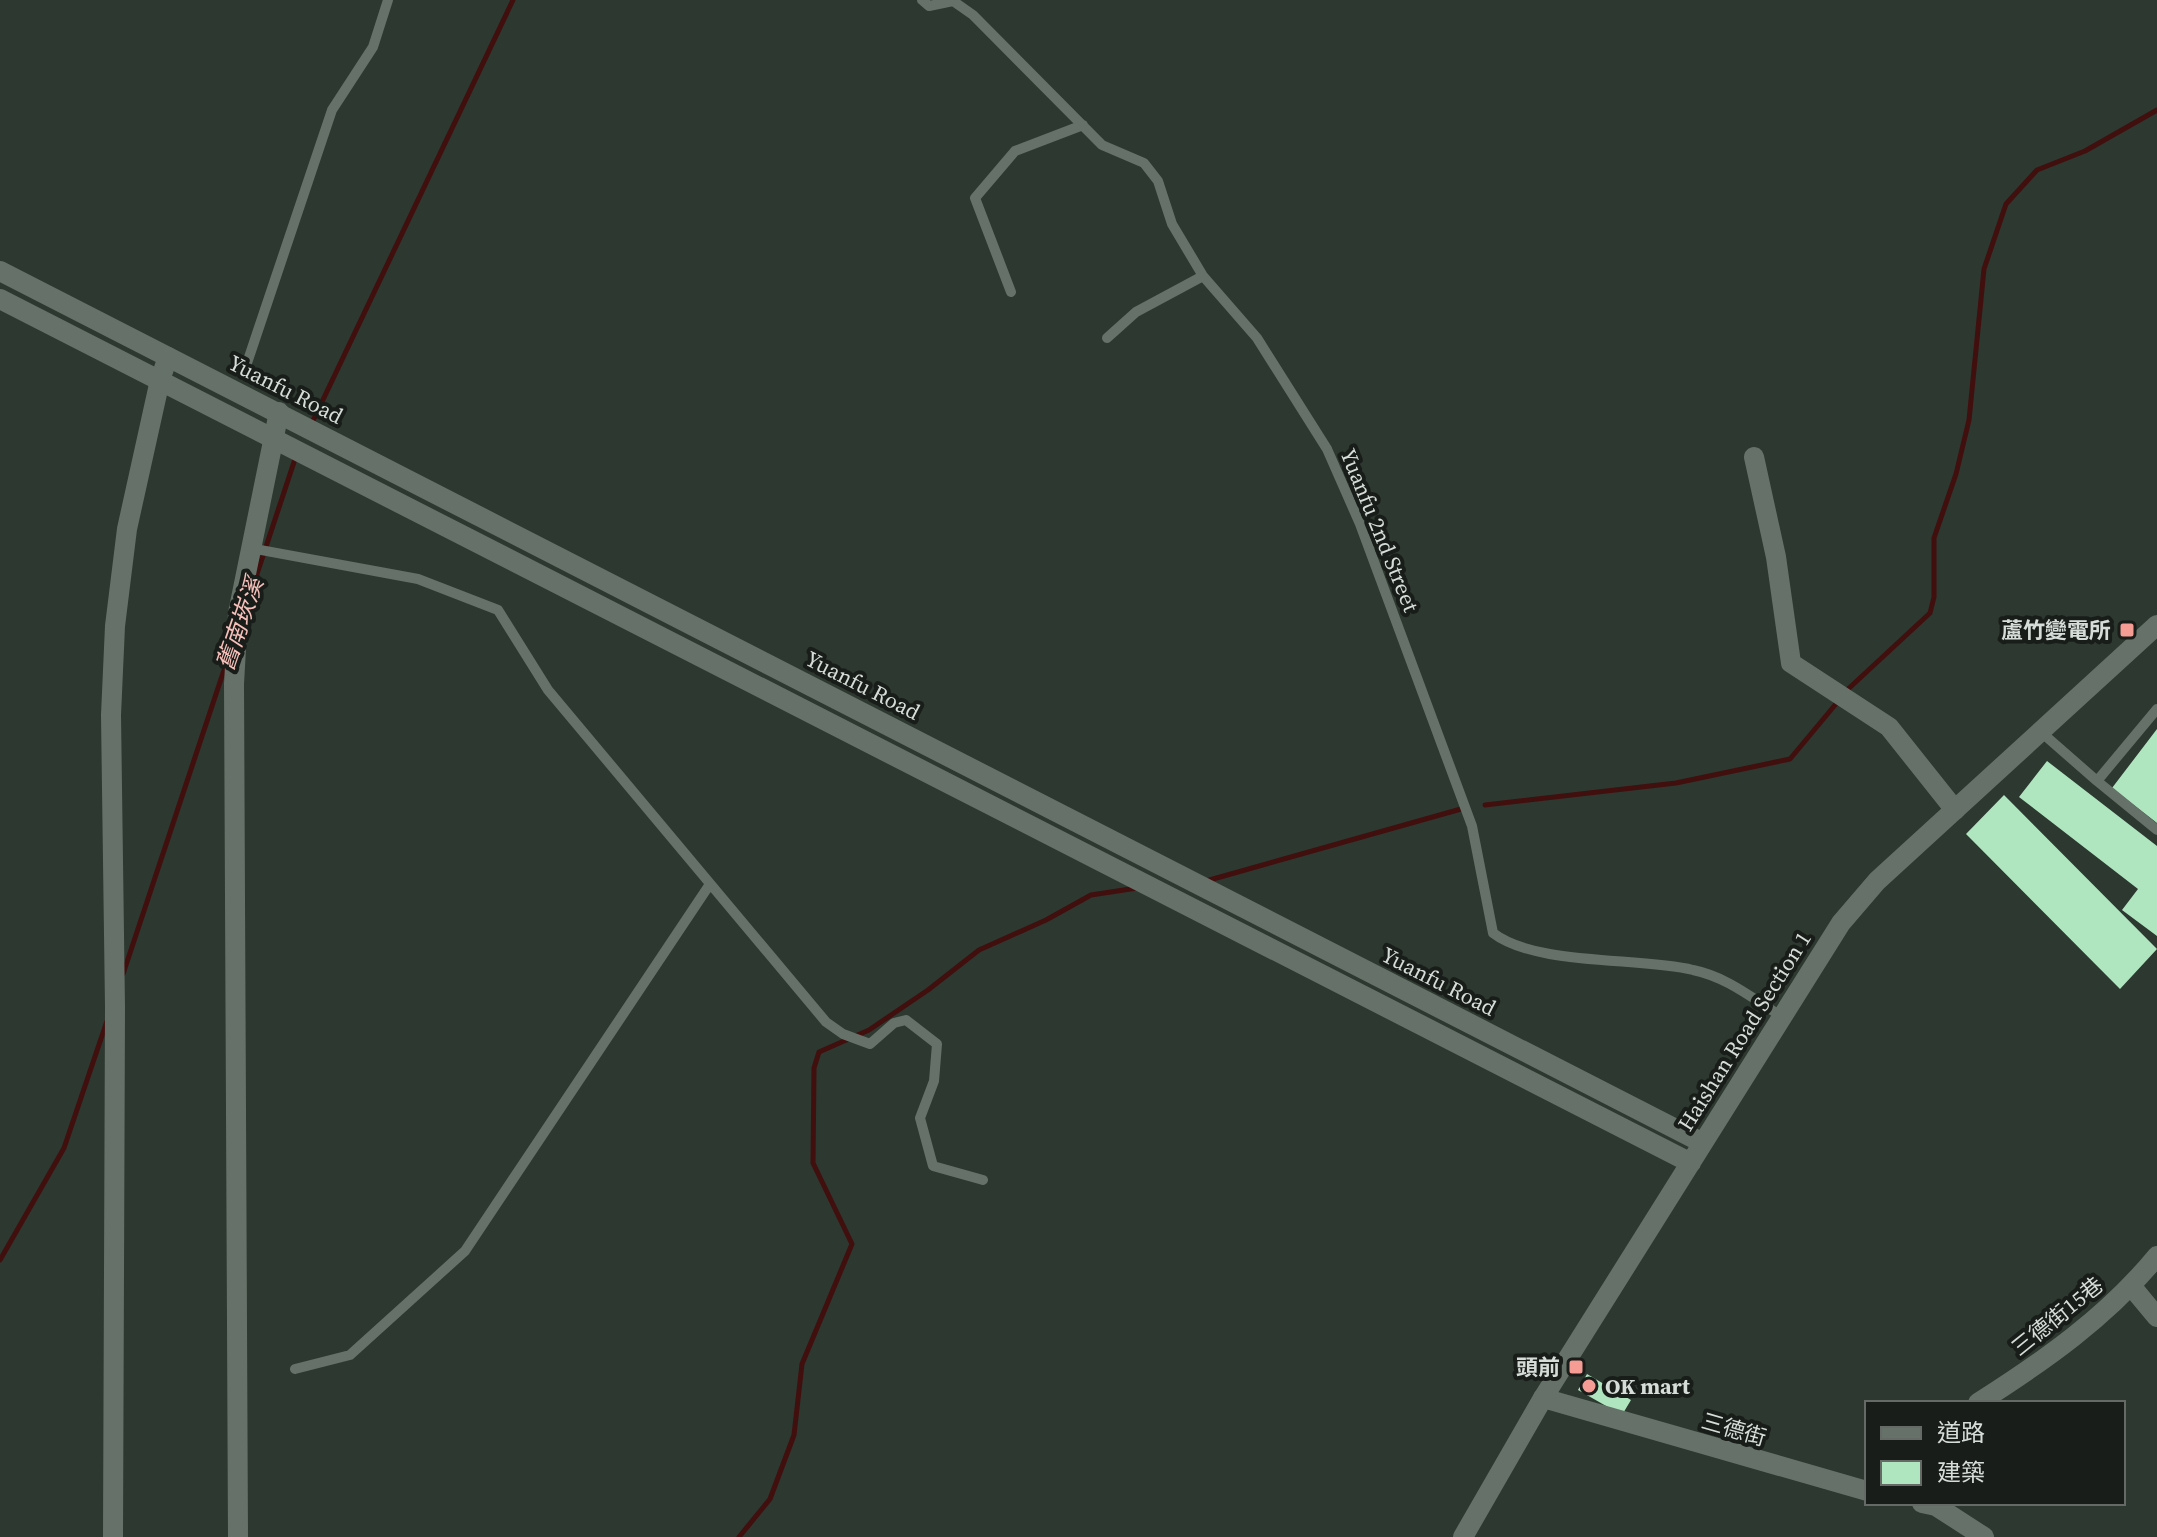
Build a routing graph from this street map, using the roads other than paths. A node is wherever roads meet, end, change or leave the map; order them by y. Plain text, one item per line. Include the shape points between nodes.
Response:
1 (388, 0) edge
2 (922, 0) edge
3 (953, 1) edge
4 (1083, 125) junction
5 (0, 271) edge
6 (1203, 276) junction
7 (1011, 292) dead end
8 (0, 299) edge
9 (1107, 338) dead end
10 (168, 357) junction
11 (244, 372) dead end
12 (160, 380) junction
13 (279, 412) junction
14 (272, 437) junction
15 (1754, 457) dead end
16 (251, 549) junction
17 (2157, 625) edge
18 (2157, 709) edge
19 (2041, 732) junction
20 (2097, 781) junction
21 (1955, 810) junction
22 (2157, 830) edge
23 (710, 884) junction
24 (1781, 1016) junction
25 (1703, 1143) junction
26 (1691, 1163) junction
27 (983, 1180) dead end
28 (2157, 1256) edge
29 (2132, 1287) junction
30 (2157, 1317) edge
31 (295, 1369) dead end
32 (1543, 1398) junction
33 (1981, 1401) edge
34 (1865, 1490) edge
35 (1931, 1505) edge
36 (113, 1537) edge
37 (238, 1537) edge
38 (1463, 1537) edge
39 (1984, 1537) edge

1 - 11 lane via 373,47 332,110
2 - 3 lane, Yuanfu 2nd Street via 929,6
3 - 4 lane, Yuanfu 2nd Street
4 - 6 lane, Yuanfu 2nd Street via 1102,145 1144,163 1158,181 1172,224
4 - 7 lane via 1015,151 975,198
5 - 10 street, Yuanfu Road
6 - 9 lane via 1136,312
6 - 24 lane, Yuanfu 2nd Street via 1257,338 1327,449 1472,826 1493,933 1505,943 1574,956 1692,969 1726,980
8 - 12 street
10 - 12 street
10 - 13 street, Yuanfu Road
12 - 14 street
12 - 36 street via 127,529 111,715
13 - 14 street
13 - 25 street, Yuanfu Road
14 - 16 street
14 - 26 street
15 - 21 street via 1791,663 1889,727
16 - 23 lane via 418,579 498,610 548,690
16 - 37 street via 238,613 234,713
17 - 19 street, Haishan Road Section 1
18 - 20 lane
19 - 20 lane
19 - 21 street, Haishan Road Section 1
20 - 22 lane
21 - 24 street, Haishan Road Section 1 via 1877,881 1841,923
23 - 27 lane via 826,1022 843,1034 868,1043 906,1020 937,1044 934,1081 920,1118 933,1166
23 - 31 lane via 465,1251 350,1355
24 - 25 street, Haishan Road Section 1
25 - 26 street, Haishan Road Section 1
26 - 32 street, Haishan Road Section 1
28 - 29 street, 三德街15巷
29 - 30 street
29 - 33 street, 三德街15巷 via 2049,1358
32 - 34 street, 三德街
32 - 38 street, Haishan Road Section 1
35 - 39 street

